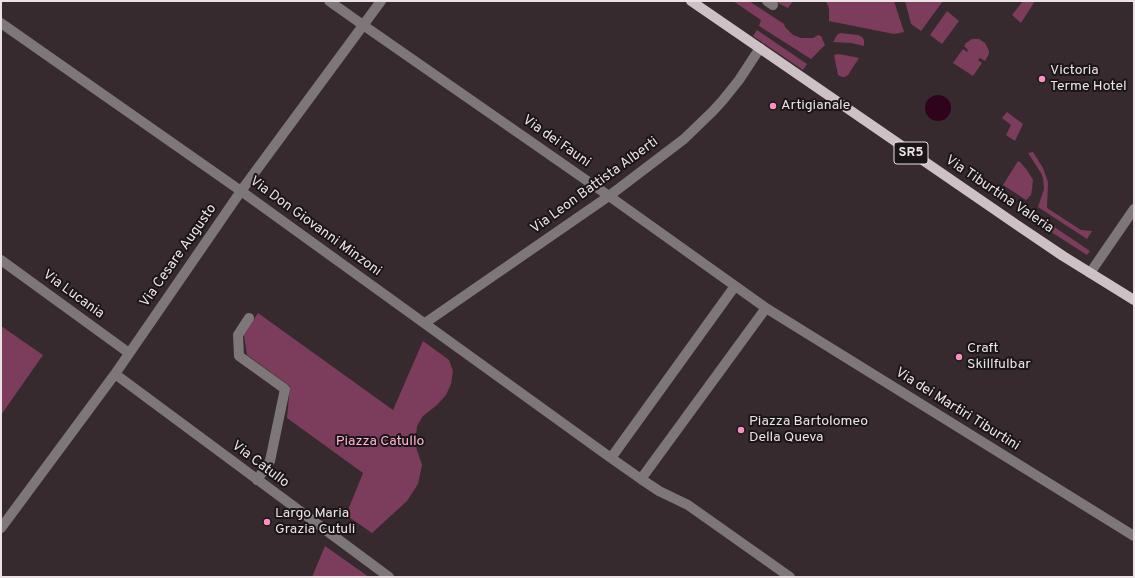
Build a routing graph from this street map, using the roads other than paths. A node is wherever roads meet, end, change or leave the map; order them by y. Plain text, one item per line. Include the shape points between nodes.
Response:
1 (329, 1) edge
2 (381, 1) edge
3 (691, 1) edge
4 (1, 23) edge
5 (363, 25) junction
6 (760, 48) junction
7 (241, 191) junction
8 (609, 196) junction
9 (1134, 210) edge
10 (1, 260) edge
11 (1090, 273) junction
12 (734, 286) junction
13 (1134, 300) edge
14 (766, 308) junction
15 (249, 318) dead end
16 (425, 323) junction
17 (129, 353) junction
18 (115, 374) junction
19 (611, 458) junction
20 (641, 479) junction
21 (257, 480) junction
22 (1, 528) edge
23 (1134, 536) edge
24 (389, 577) edge
25 (790, 577) edge

1 - 5 street, Via dei Fauni
2 - 5 street, Via Cesare Augusto
3 - 6 main road, Via Tiburtina Valeria / SR5
4 - 7 street, Via Don Giovanni Minzoni
5 - 7 street, Via Cesare Augusto
5 - 8 street, Via dei Fauni
6 - 8 street, Via Leon Battista Alberti via 735,85 713,111 684,138
6 - 11 main road, Via Tiburtina Valeria / SR5
7 - 16 street, Via Don Giovanni Minzoni
7 - 17 street, Via Cesare Augusto
8 - 12 street, Via dei Fauni
8 - 16 street, Via Leon Battista Alberti
9 - 11 street
10 - 17 street, Via Lucania
11 - 13 main road, Via Tiburtina Valeria / SR5
12 - 14 street, Via dei Fauni
12 - 19 street
14 - 20 street
14 - 23 street, Via dei Martiri Tiburtini
15 - 21 street via 238,335 239,356 285,389 270,461
16 - 19 street, Via Don Giovanni Minzoni
17 - 18 street, Via Cesare Augusto
18 - 21 street, Via Catullo
18 - 22 street, Via Cesare Augusto
19 - 20 street
20 - 25 street via 688,505
21 - 24 street, Via Catullo

